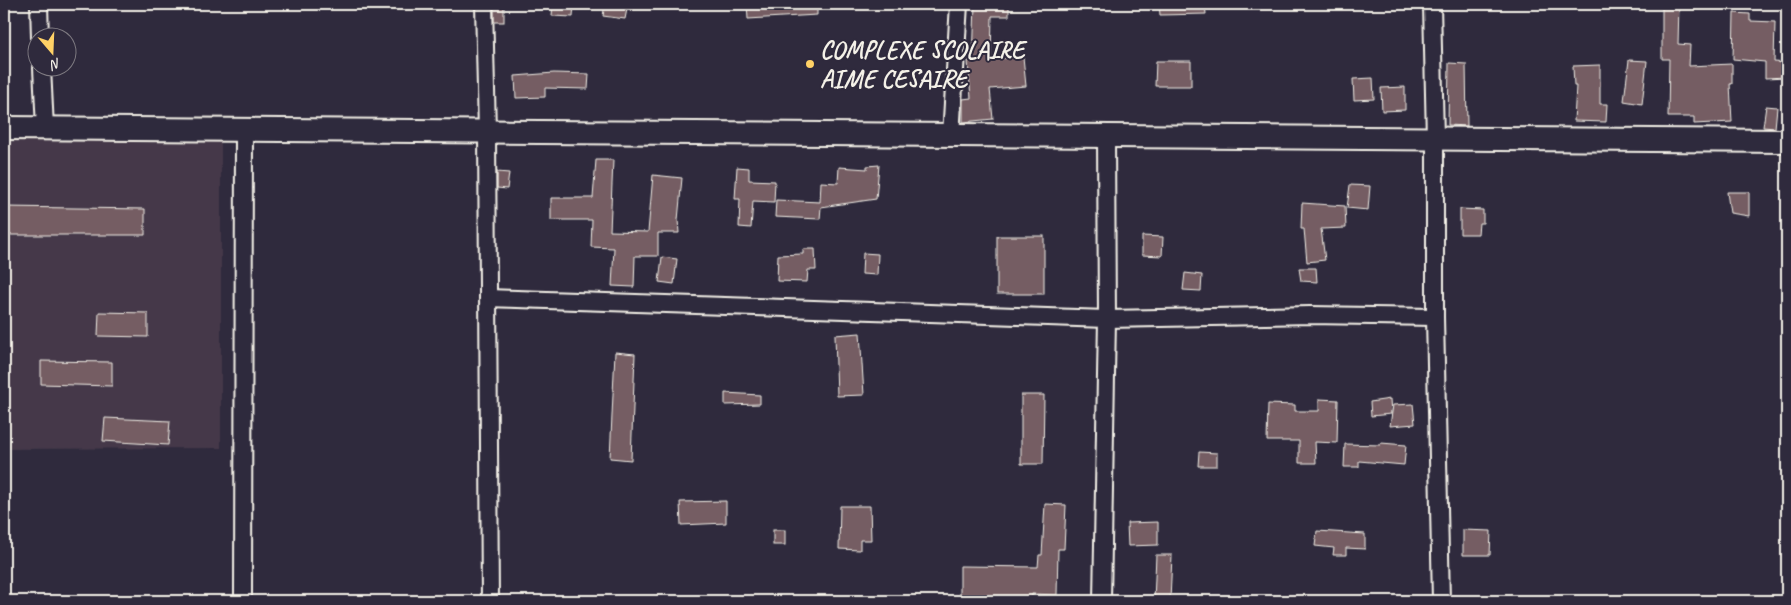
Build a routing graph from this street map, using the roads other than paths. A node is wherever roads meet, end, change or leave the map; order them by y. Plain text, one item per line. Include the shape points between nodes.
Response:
1 (39, 4) edge
2 (484, 4) edge
3 (959, 4) edge
4 (1432, 4) edge
5 (40, 28) edge
6 (42, 78) edge
7 (4, 128) edge
8 (45, 128) junction
9 (244, 129) junction
10 (487, 132) junction
11 (951, 136) junction
12 (1106, 137) junction
13 (1435, 139) junction
14 (1787, 141) edge
15 (488, 298) junction
16 (1435, 317) junction
17 (1107, 319) junction
18 (243, 601) edge
19 (490, 601) edge
20 (1102, 601) edge
21 (1441, 601) edge

1 - 5 street
2 - 10 street
3 - 11 street
4 - 13 street
6 - 8 street
7 - 8 main road
8 - 9 main road
9 - 10 main road
9 - 18 street
10 - 11 main road
10 - 15 street
11 - 12 main road
12 - 13 main road
12 - 17 street
13 - 14 main road
13 - 16 street
15 - 17 street
15 - 19 street
16 - 17 street via 1310,315
16 - 21 street
17 - 20 street

